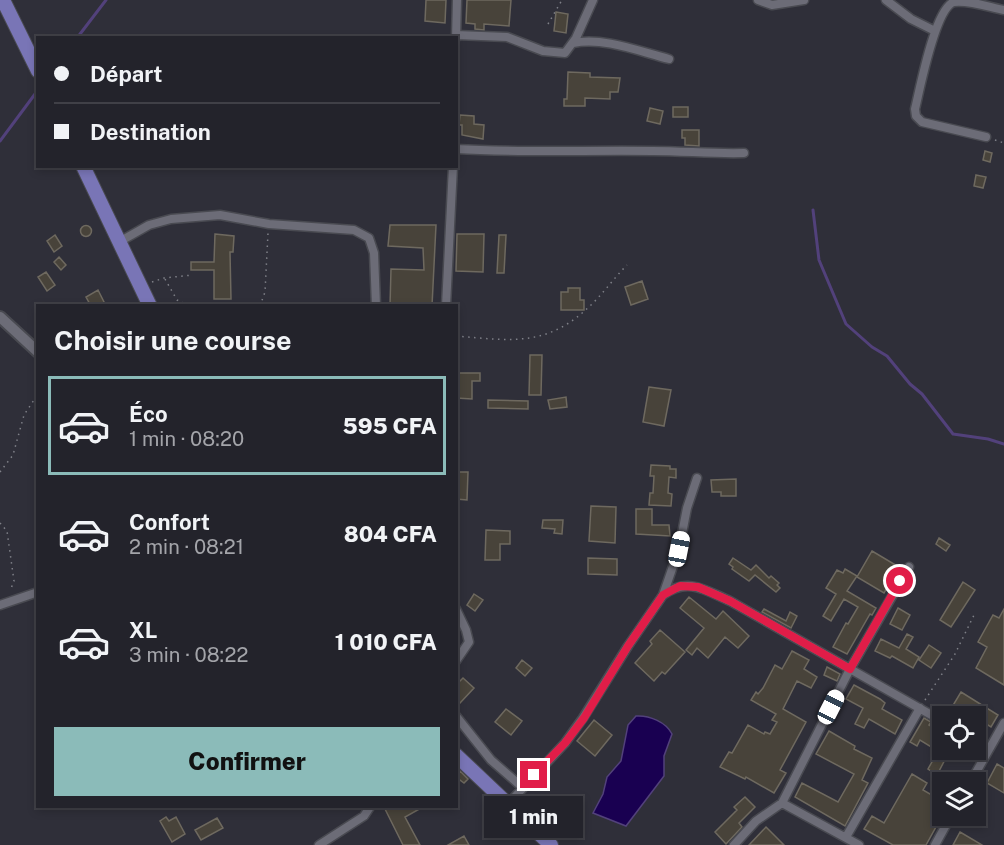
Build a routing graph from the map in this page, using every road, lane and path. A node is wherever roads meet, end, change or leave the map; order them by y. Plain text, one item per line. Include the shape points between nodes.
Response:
1 (3, 0) edge
2 (457, 0) edge
3 (562, 0) edge
4 (593, 0) edge
5 (758, 0) edge
6 (804, 0) edge
7 (886, 0) edge
8 (945, 3) edge
9 (1004, 10) edge
10 (548, 24) dead end
11 (935, 31) junction
12 (456, 36) edge
13 (458, 36) edge
14 (573, 43) junction
15 (669, 59) dead end
16 (36, 67) edge
17 (986, 137) joint
18 (1004, 143) edge
19 (458, 149) edge
20 (744, 153) dead end
21 (84, 168) edge
22 (453, 168) edge
23 (269, 224) junction
24 (118, 242) junction
25 (627, 265) dead end
26 (193, 275) dead end
27 (164, 278) junction
28 (140, 286) junction
29 (149, 304) edge
30 (186, 304) edge
31 (261, 304) edge
32 (376, 304) edge
33 (446, 304) edge
34 (0, 317) edge
35 (458, 336) edge
36 (36, 350) edge
37 (36, 397) edge
38 (0, 472) edge
39 (697, 478) dead end
40 (0, 524) edge
41 (909, 567) dead end
42 (36, 593) edge
43 (663, 595) junction
44 (1, 605) edge
45 (458, 613) edge
46 (974, 615) dead end
47 (458, 658) edge
48 (850, 669) junction
49 (920, 708) junction
50 (932, 715) edge
51 (458, 719) edge
52 (1004, 723) edge
53 (986, 747) edge
54 (989, 749) junction
55 (458, 757) edge
56 (976, 772) edge
57 (522, 787) junction
58 (509, 803) junction
59 (782, 803) junction
60 (369, 808) edge
61 (945, 826) edge
62 (846, 837) junction
63 (319, 845) edge
64 (551, 845) edge
65 (734, 845) edge
66 (859, 845) edge
67 (934, 845) edge

1 - 16 main road
2 - 12 street
3 - 10 path
4 - 14 street
5 - 6 street via 772,5
7 - 11 street via 911,20
8 - 9 street via 965,1
8 - 11 street
11 - 17 street via 916,116 922,122
13 - 14 street via 507,37 561,54
14 - 15 street via 603,42
17 - 18 path
19 - 20 street via 520,153
21 - 24 main road
22 - 33 street
23 - 24 street via 220,215 171,219 149,225
23 - 31 path via 265,292
23 - 32 street via 354,230 369,238 374,253
24 - 28 main road
25 - 35 path via 594,303 562,328 534,339
26 - 27 path
27 - 28 path
27 - 30 path via 177,300
28 - 29 main road
34 - 36 street
37 - 38 path via 24,415 13,455
39 - 43 street
40 - 44 path via 7,531 14,581
41 - 48 street
42 - 44 street
43 - 48 street via 680,586 698,587
43 - 57 street via 584,718
45 - 47 street via 469,642
46 - 49 path via 955,654
48 - 49 street
48 - 59 street
49 - 50 street
49 - 62 street
51 - 57 street via 491,760
52 - 54 street
53 - 54 street
54 - 56 street
55 - 58 main road
57 - 58 street
58 - 64 main road
59 - 62 street
59 - 65 street via 756,821
60 - 63 street via 364,816
61 - 67 street
62 - 66 street

